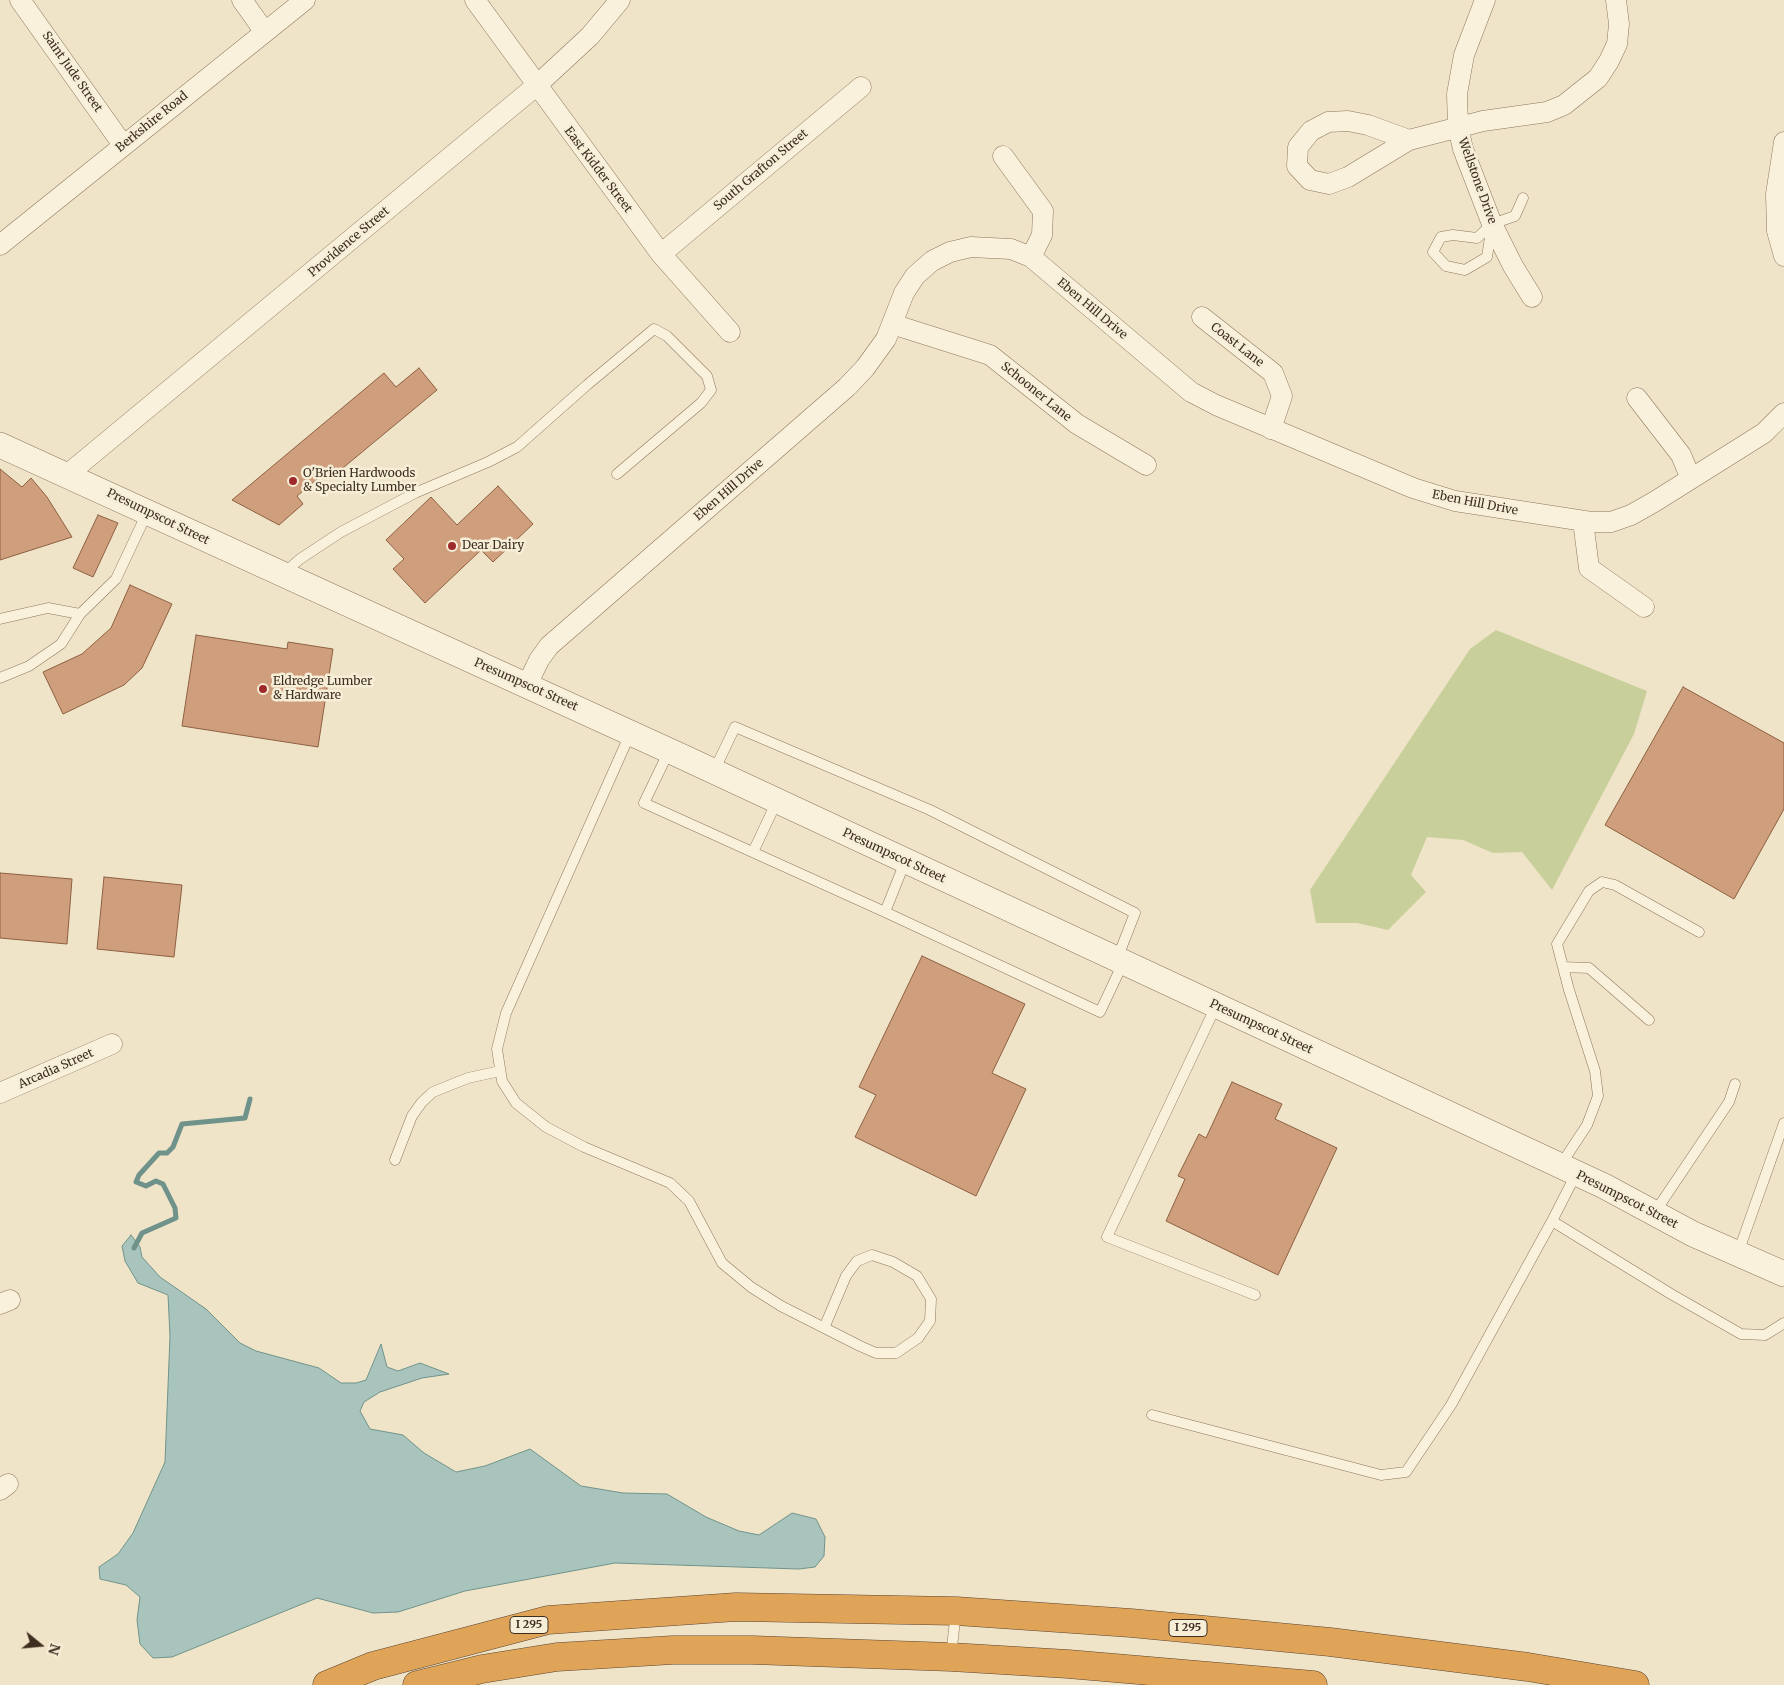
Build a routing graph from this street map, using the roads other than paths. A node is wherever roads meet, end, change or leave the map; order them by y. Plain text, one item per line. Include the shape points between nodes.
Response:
1 (20, 0) edge
2 (242, 0) edge
3 (305, 0) edge
4 (475, 0) edge
5 (620, 0) edge
6 (1485, 0) edge
7 (1616, 0) edge
8 (264, 31) junction
9 (536, 86) junction
10 (861, 87) dead end
11 (1458, 127) junction
12 (1409, 140) junction
13 (1784, 142) edge
14 (123, 145) junction
15 (1003, 156) dead end
16 (1523, 198) dead end
17 (1492, 224) junction
18 (1, 243) edge
19 (661, 254) junction
20 (1784, 256) edge
21 (1031, 257) junction
22 (1532, 297) dead end
23 (1202, 317) dead end
24 (892, 324) junction
25 (730, 332) dead end
26 (1637, 398) dead end
27 (1784, 413) edge
28 (1271, 428) junction
29 (0, 445) edge
30 (1146, 465) dead end
31 (68, 474) junction
32 (617, 474) dead end
33 (1691, 479) junction
34 (148, 512) junction
35 (1583, 521) junction
36 (282, 575) junction
37 (1644, 607) dead end
38 (80, 614) junction
39 (0, 619) edge
40 (0, 678) edge
41 (527, 686) junction
42 (630, 733) junction
43 (669, 750) junction
44 (714, 771) junction
45 (777, 801) junction
46 (753, 852) junction
47 (905, 862) junction
48 (885, 912) junction
49 (1699, 932) dead end
50 (1120, 961) junction
51 (1563, 967) junction
52 (1216, 1006) junction
53 (1649, 1020) dead end
54 (112, 1044) dead end
55 (500, 1071) junction
56 (1735, 1084) dead end
57 (0, 1093) edge
58 (1784, 1122) edge
59 (395, 1160) dead end
60 (1568, 1171) junction
61 (1654, 1213) junction
62 (1552, 1221) junction
63 (1738, 1254) junction
64 (1784, 1274) edge
65 (1256, 1295) dead end
66 (1784, 1323) edge
67 (824, 1328) junction
68 (1152, 1415) dead end
69 (956, 1611) junction
70 (951, 1657) junction
71 (326, 1685) edge
72 (417, 1685) edge
73 (1313, 1685) edge
74 (1635, 1685) edge

1 - 14 street, Saint Jude Street
2 - 8 street
3 - 8 street, Berkshire Road
4 - 9 street, East Kidder Street
5 - 9 street, Providence Street via 590,36
6 - 11 street, Wellstone Drive via 1464,55 1457,94
7 - 11 street via 1617,44 1602,73 1582,92 1547,112
8 - 14 street, Berkshire Road
9 - 19 street, East Kidder Street
9 - 31 street, Providence Street
10 - 19 street, South Grafton Street
11 - 12 street
11 - 17 street, Wellstone Drive via 1463,149
12 - 12 street via 1368,125 1328,122 1311,131 1298,147 1297,166 1310,180 1329,184
13 - 20 street via 1776,194 1777,232
14 - 18 street, Berkshire Road
15 - 21 street via 1043,211 1042,235
16 - 17 lane via 1515,216
17 - 17 lane via 1477,238 1441,237 1433,252 1446,266 1466,270 1487,256
17 - 22 street, Wellstone Drive via 1512,266
19 - 25 street, East Kidder Street
21 - 24 street, Eben Hill Drive via 1011,249 971,247 938,258 914,276
21 - 28 street, Eben Hill Drive via 1191,392
23 - 28 street, Coast Lane via 1273,372 1282,396
24 - 30 street, Schooner Lane via 990,355 1077,424
24 - 41 street, Eben Hill Drive via 878,352 847,386 549,646
26 - 33 street via 1681,455
27 - 33 street, Eben Hill Drive via 1764,434
28 - 35 street, Eben Hill Drive via 1437,497
29 - 31 street, Presumpscot Street
31 - 34 street, Presumpscot Street
32 - 36 lane via 701,403 711,390 700,369 667,336 654,329 517,447 415,493 341,532
33 - 35 street, Eben Hill Drive via 1631,515 1611,522
34 - 36 street, Presumpscot Street
34 - 38 lane via 116,579
35 - 37 street via 1589,568
36 - 41 street, Presumpscot Street
38 - 39 lane via 48,608
38 - 40 lane via 61,644 29,666
41 - 42 street, Presumpscot Street
42 - 43 street, Presumpscot Street
42 - 55 lane via 506,1013 497,1049
43 - 44 street, Presumpscot Street
43 - 46 lane via 644,802
44 - 45 street, Presumpscot Street
44 - 50 lane via 735,727 930,810 1135,913
45 - 46 lane
45 - 47 street, Presumpscot Street
46 - 48 lane
47 - 48 lane
47 - 50 street, Presumpscot Street
48 - 50 lane via 1100,1012
49 - 51 lane via 1616,884 1602,882 1589,891 1557,944
50 - 52 street, Presumpscot Street
51 - 53 lane via 1590,968
51 - 60 lane via 1595,1071 1598,1096
52 - 60 street, Presumpscot Street
52 - 65 lane via 1107,1237
54 - 57 street, Arcadia Street
55 - 59 lane via 468,1078 433,1092 412,1116
55 - 67 lane via 502,1081 516,1103 546,1127 584,1147 670,1183 689,1201 722,1263 759,1292
56 - 61 lane via 1729,1102
58 - 63 lane
60 - 61 street, Presumpscot Street
60 - 62 lane
61 - 63 street, Presumpscot Street
62 - 66 lane via 1741,1334 1765,1334
62 - 68 lane via 1451,1405 1406,1472 1381,1475
63 - 64 street, Presumpscot Street
67 - 67 lane via 846,1276 857,1261 872,1256 893,1262 917,1276 931,1299 930,1321 918,1338 896,1353 876,1353
69 - 70 lane
69 - 71 highway, I 295 via 736,1606 548,1620 373,1666
69 - 74 highway, I 295 via 1330,1642
70 - 72 highway via 752,1650 595,1654 510,1664
70 - 73 highway

